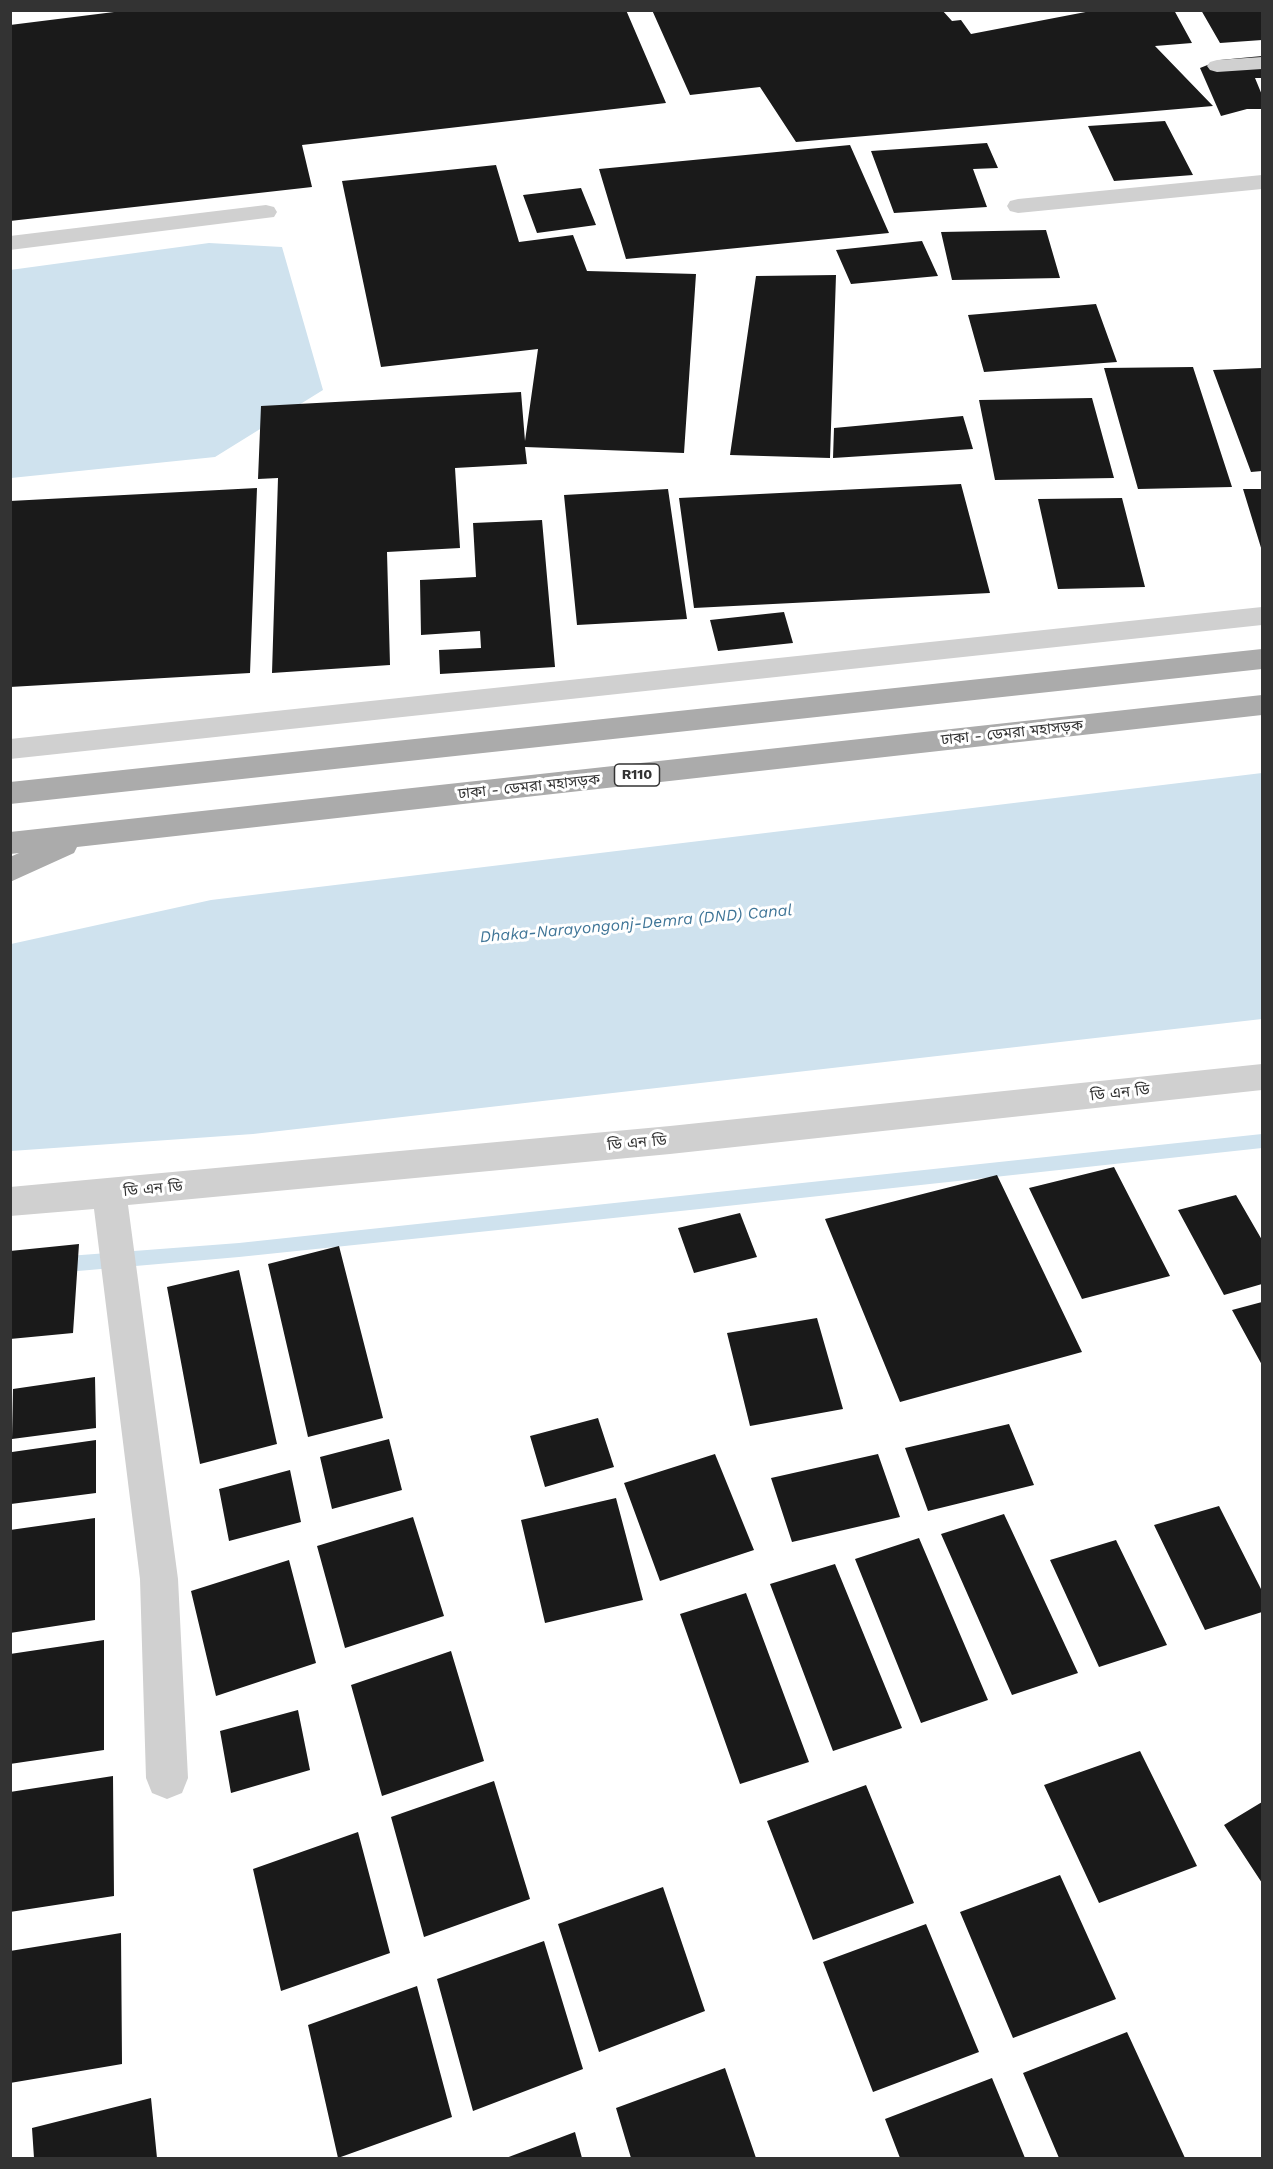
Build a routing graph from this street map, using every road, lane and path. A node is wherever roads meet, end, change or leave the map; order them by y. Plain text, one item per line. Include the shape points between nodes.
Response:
1 (1263, 63) edge
2 (1217, 66) dead end
3 (1263, 182) edge
4 (1018, 206) dead end
5 (266, 212) dead end
6 (10, 243) edge
7 (1263, 616) edge
8 (1263, 659) edge
9 (1263, 705) edge
10 (10, 749) edge
11 (10, 793) edge
12 (78, 837) junction
13 (10, 843) edge
14 (10, 871) edge
15 (1263, 1077) edge
16 (109, 1193) junction
17 (10, 1202) edge
18 (167, 1778) dead end

1 - 2 street
3 - 4 street
5 - 6 street
7 - 10 street
8 - 11 main road
9 - 12 main road, ঢাকা - ডেমরা মহাসড়ক / R110
12 - 13 main road, ঢাকা - ডেমরা মহাসড়ক / R110
12 - 14 main road
15 - 16 street, ডি এন ডি via 670,1140
16 - 17 street, ডি এন ডি
16 - 18 street via 159,1579

